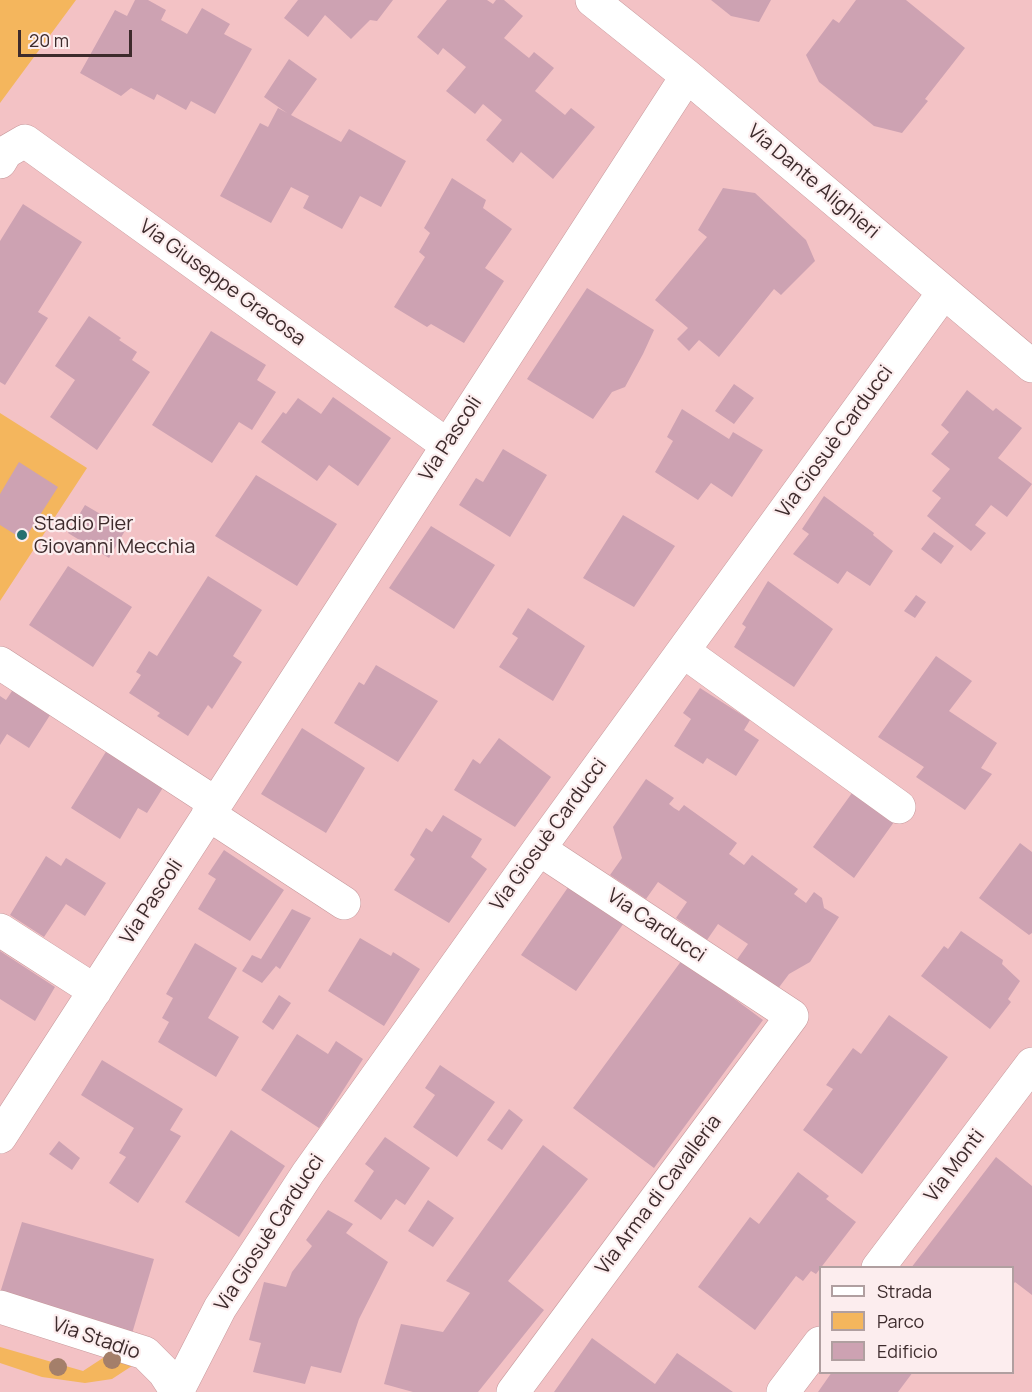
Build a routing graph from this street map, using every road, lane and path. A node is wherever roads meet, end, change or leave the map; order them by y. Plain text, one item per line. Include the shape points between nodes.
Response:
1 (592, 0) edge
2 (687, 76) junction
3 (0, 162) edge
4 (944, 292) junction
5 (1032, 366) edge
6 (447, 444) junction
7 (683, 651) junction
8 (0, 663) edge
9 (899, 807) dead end
10 (212, 808) junction
11 (539, 849) junction
12 (344, 903) dead end
13 (0, 930) edge
14 (95, 991) junction
15 (773, 1004) joint
16 (1032, 1064) edge
17 (0, 1137) edge
18 (880, 1266) edge
19 (0, 1307) edge
20 (819, 1344) edge
21 (177, 1392) edge
22 (513, 1392) edge
23 (783, 1392) edge

1 - 2 street, Via Dante Alighieri
2 - 4 street, Via Dante Alighieri
2 - 6 street, Via Pascoli
3 - 6 street, Via Giuseppe Gracosa via 6,152 26,141
4 - 5 street, Via Dante Alighieri
4 - 7 street, Via Giosuè Carducci
6 - 10 street, Via Pascoli
7 - 9 street
7 - 11 street, Via Giosuè Carducci
8 - 10 street
10 - 12 street
10 - 14 street, Via Pascoli
11 - 15 street, Via Carducci
11 - 21 street, Via Giosuè Carducci via 308,1173 220,1308
13 - 14 street
14 - 17 street, Via Pascoli
15 - 22 street, Via Arma di Cavalleria via 792,1016
16 - 18 street, Via Monti
19 - 21 street, Via Stadio via 145,1353
20 - 23 street

